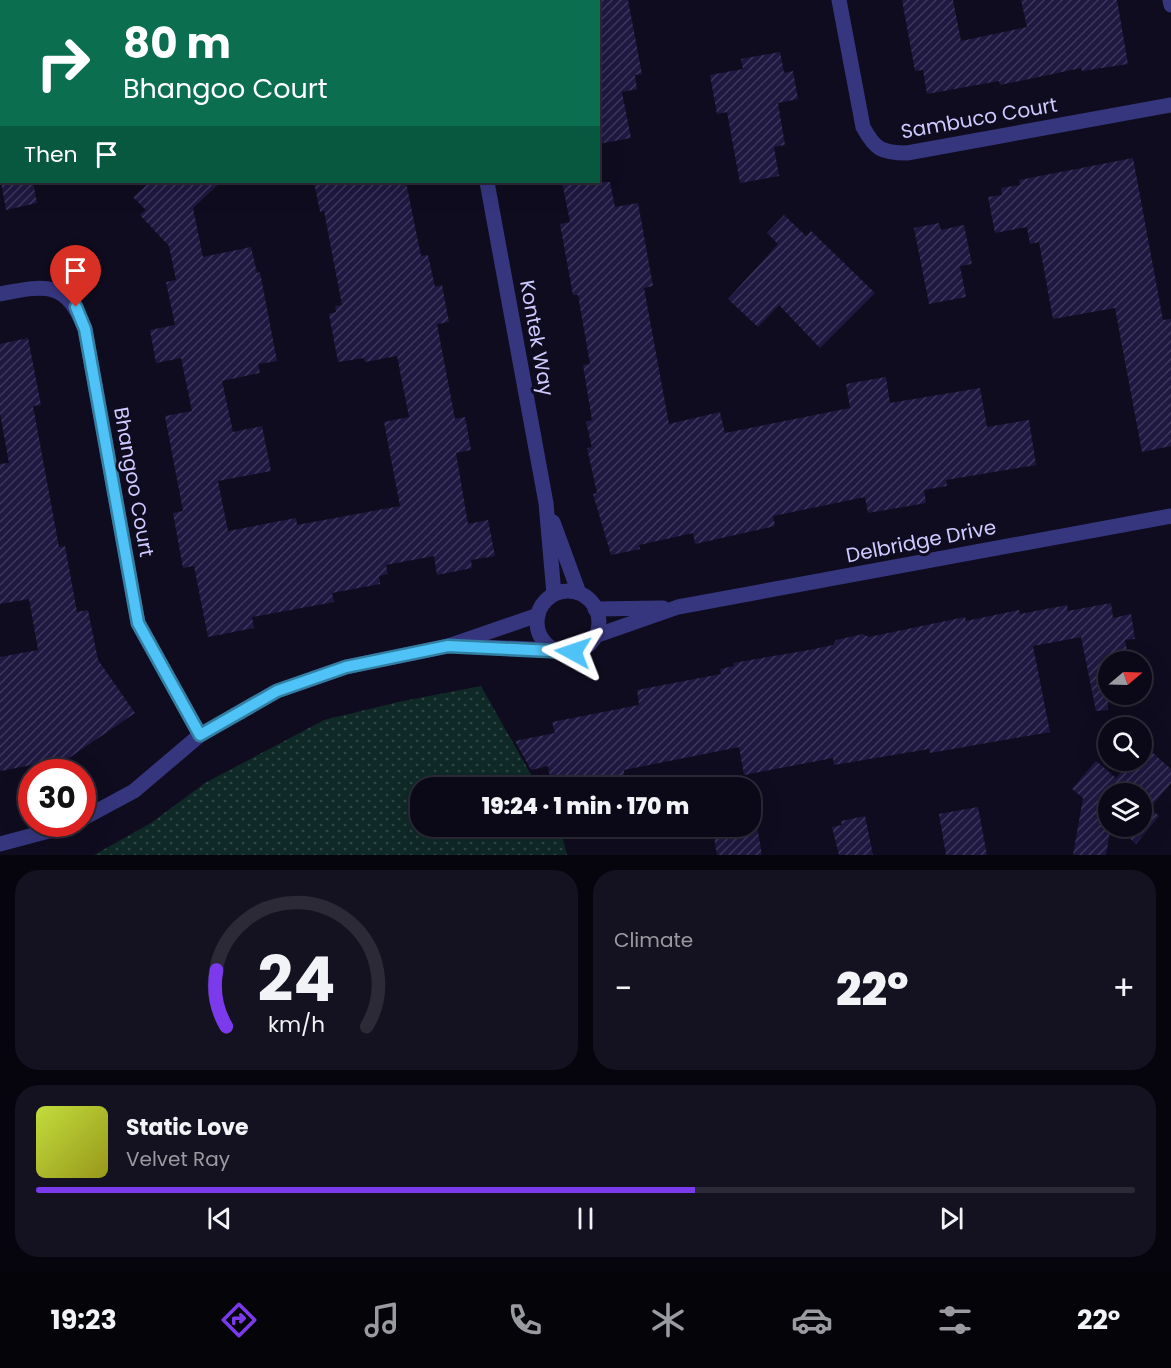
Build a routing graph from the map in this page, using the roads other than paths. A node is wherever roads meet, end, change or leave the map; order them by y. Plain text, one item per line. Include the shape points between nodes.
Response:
1 (839, 0) edge
2 (1170, 0) edge
3 (1171, 5) edge
4 (1171, 105) edge
5 (487, 183) edge
6 (0, 294) edge
7 (546, 503) junction
8 (1171, 516) edge
9 (579, 593) junction
10 (554, 594) junction
11 (678, 608) junction
12 (596, 609) junction
13 (538, 615) junction
14 (594, 636) junction
15 (448, 646) junction
16 (555, 650) junction
17 (200, 735) junction
18 (96, 811) edge
19 (26, 837) edge
20 (0, 844) edge

1 - 4 street, Sambuco Court via 863,126 872,143 887,153 907,153
2 - 3 street
5 - 7 street, Kontek Way
6 - 17 street, Bhangoo Court via 39,287 59,292 76,307 85,329 138,623
7 - 9 street, Kontek Way
7 - 10 street, Kontek Way
8 - 11 street, Delbridge Drive
9 - 10 street
9 - 12 street
10 - 13 street via 540,607
11 - 12 street, Delbridge Drive
11 - 14 street, Delbridge Drive
12 - 14 street via 598,627
13 - 15 street
13 - 16 street via 540,636
14 - 16 street via 589,644 573,652
15 - 16 street
15 - 17 street via 346,667 277,691
17 - 18 street via 134,791
19 - 20 street

